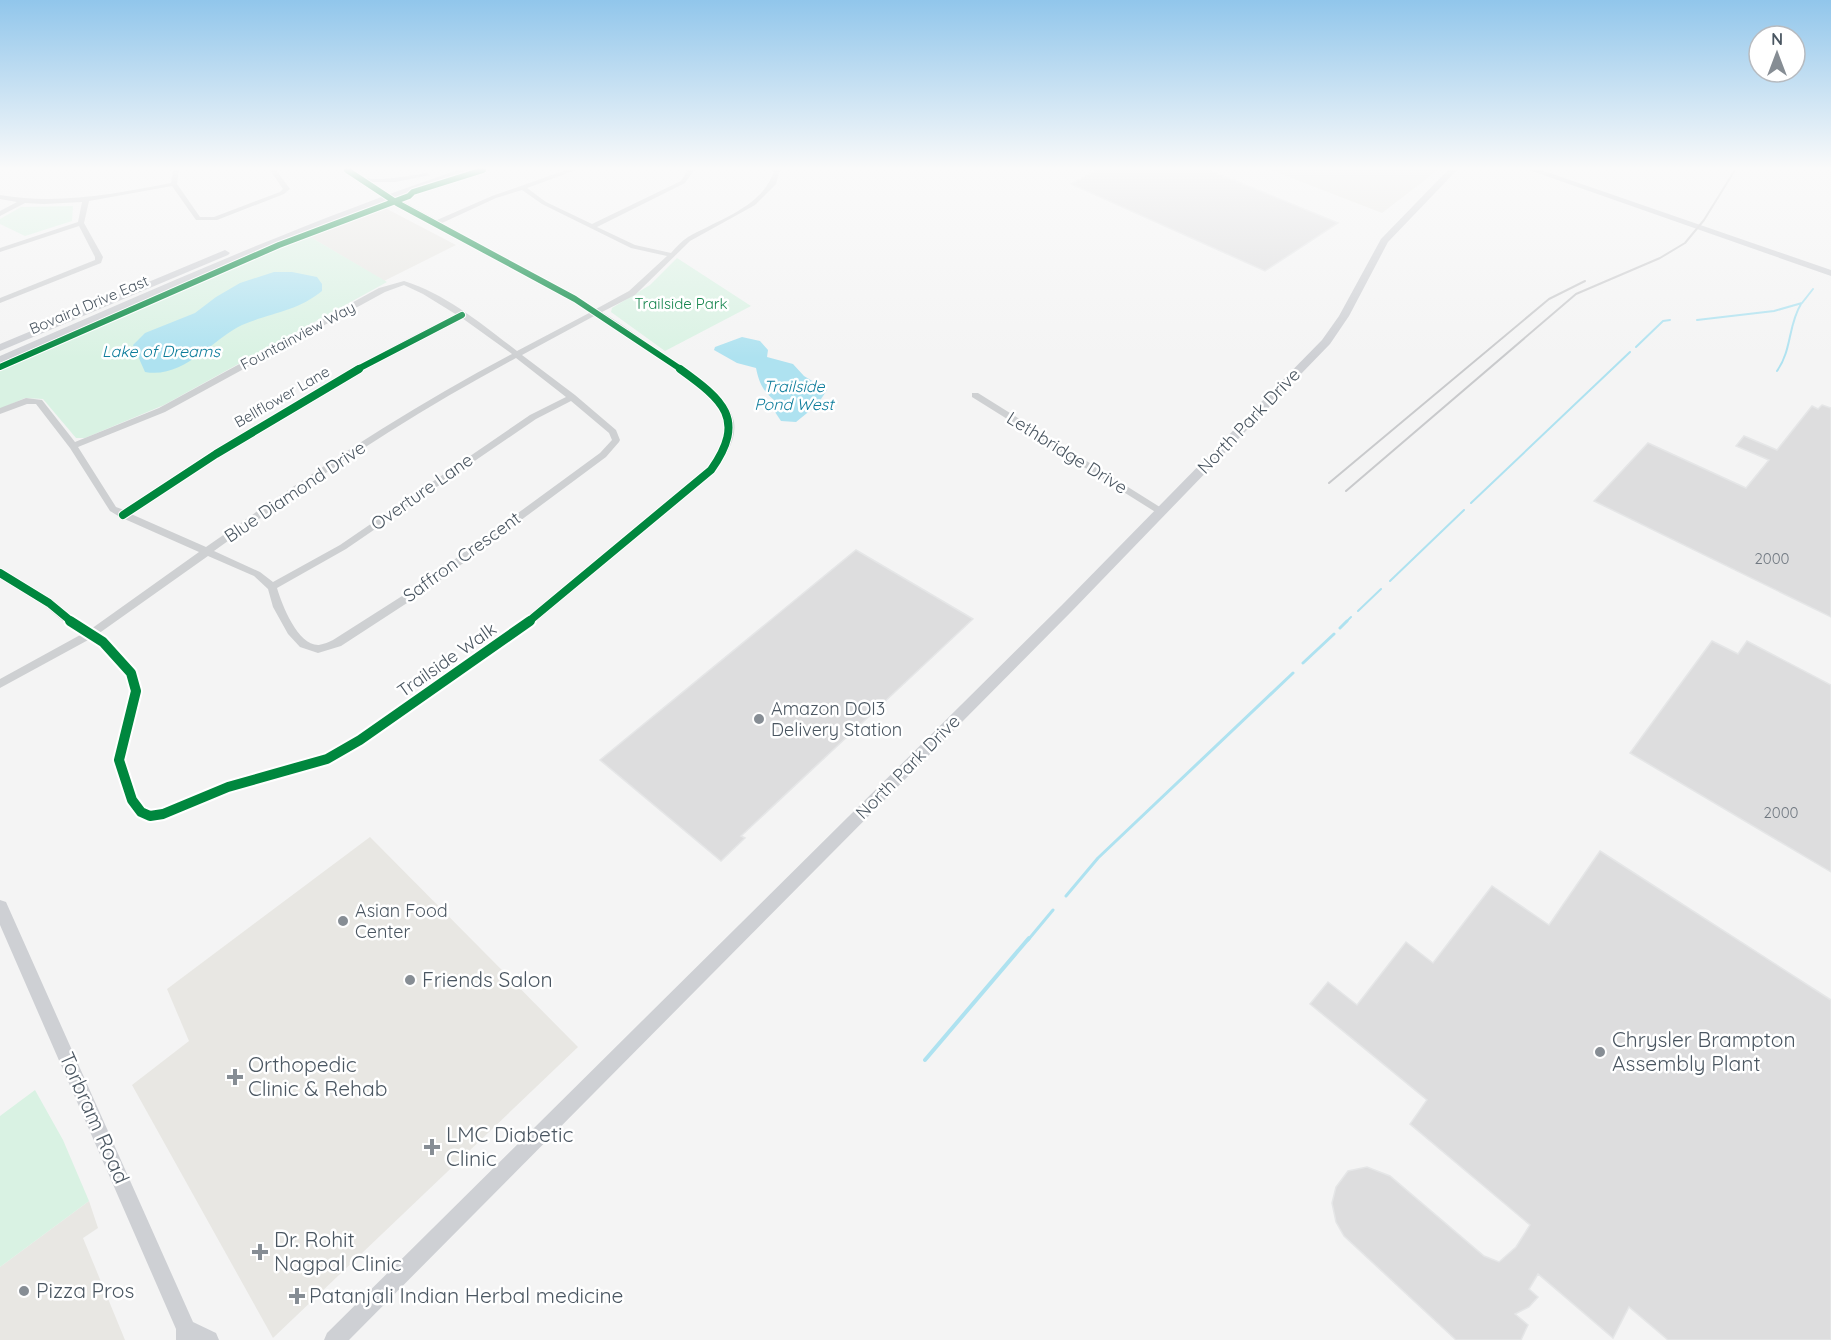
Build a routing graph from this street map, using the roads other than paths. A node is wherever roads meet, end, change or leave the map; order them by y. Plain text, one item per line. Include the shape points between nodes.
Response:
1 (52, 233) edge
2 (86, 233) edge
3 (276, 233) edge
4 (297, 233) edge
5 (454, 233) edge
6 (603, 233) edge
7 (701, 233) edge
8 (1393, 233) edge
9 (1714, 233) edge
10 (1733, 233) edge
11 (0, 250) edge
12 (672, 255) junction
13 (1831, 266) edge
14 (1831, 273) edge
15 (0, 301) edge
16 (596, 311) junction
17 (462, 315) junction
18 (0, 348) edge
19 (516, 353) junction
20 (0, 360) edge
21 (975, 395) dead end
22 (572, 397) junction
23 (0, 411) edge
24 (73, 446) junction
25 (1160, 511) junction
26 (123, 515) junction
27 (207, 552) junction
28 (0, 573) edge
29 (272, 587) junction
30 (91, 634) junction
31 (0, 684) edge
32 (0, 907) edge
33 (186, 1334) edge
34 (209, 1340) edge
35 (333, 1340) edge

1 - 11 street
2 - 15 street via 98,261
3 - 18 main road, Bovaird Drive East
4 - 20 main road, Bovaird Drive East
5 - 16 street
6 - 12 street via 633,247
7 - 12 street, Blue Diamond Drive
8 - 25 main road, North Park Drive via 1326,342
9 - 14 main road
10 - 13 main road
12 - 16 street, Blue Diamond Drive via 632,293
16 - 19 street, Blue Diamond Drive
16 - 30 street, Trailside Walk via 722,403 730,421 725,451 688,491 510,637 360,740 327,759 150,816 132,800 118,760 136,691 131,673 104,642
17 - 19 street, Fountainview Way
17 - 24 street, Fountainview Way via 414,286 404,283 389,287 162,410
17 - 26 street, Bellflower Lane via 398,346 220,450
19 - 22 street, Saffron Crescent
19 - 27 street, Blue Diamond Drive via 293,490
21 - 25 street, Lethbridge Drive
22 - 29 street, Overture Lane via 533,417 343,547
22 - 29 street, Saffron Crescent via 613,432 615,443 424,587 337,643 318,649 304,645 278,607
23 - 24 street via 34,400 39,402
24 - 26 street via 113,509
25 - 35 main road, North Park Drive
26 - 27 street
27 - 29 street via 257,574
27 - 30 street, Blue Diamond Drive
28 - 30 street
30 - 31 street, Blue Diamond Drive
32 - 33 main road, Torbram Road
33 - 34 main road, Torbram Road

